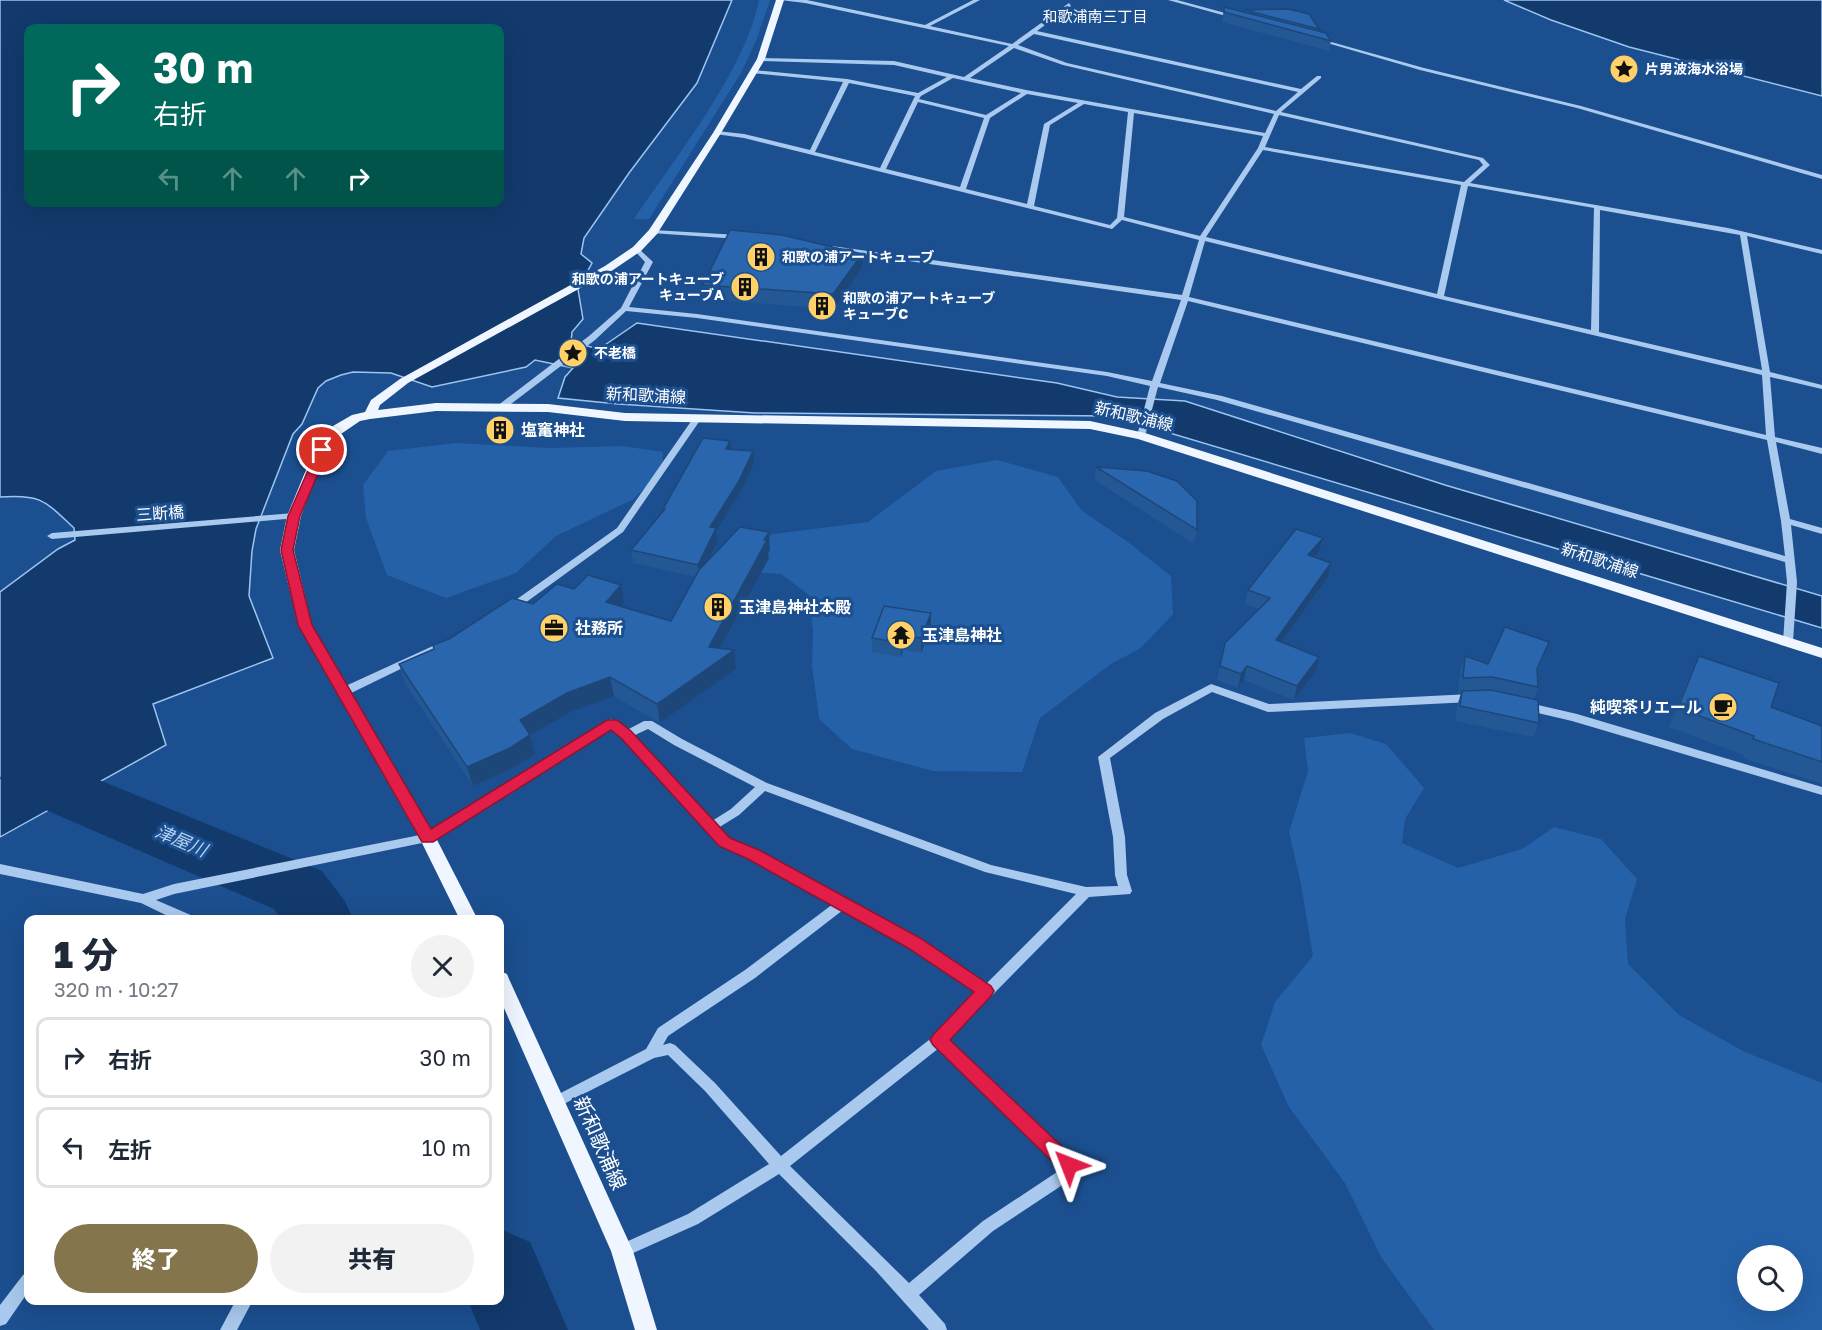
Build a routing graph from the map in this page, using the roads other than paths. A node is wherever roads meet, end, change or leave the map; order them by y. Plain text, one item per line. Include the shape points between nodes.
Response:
1 (781, 0) edge
2 (977, 0) edge
3 (1171, 0) edge
4 (1069, 5) dead end
5 (1246, 19) edge
6 (925, 27) junction
7 (1033, 33) junction
8 (1311, 36) edge
9 (1015, 46) junction
10 (761, 59) junction
11 (753, 72) junction
12 (953, 76) junction
13 (1319, 76) dead end
14 (965, 79) junction
15 (847, 81) junction
16 (1300, 91) junction
17 (1026, 92) junction
18 (917, 98) junction
19 (1082, 103) junction
20 (1131, 111) junction
21 (1277, 113) junction
22 (987, 117) junction
23 (717, 133) junction
24 (1267, 135) junction
25 (1261, 148) junction
26 (812, 152) junction
27 (882, 170) junction
28 (1822, 177) edge
29 (1465, 183) junction
30 (962, 190) junction
31 (1030, 207) junction
32 (1597, 207) junction
33 (1120, 218) junction
34 (653, 232) junction
35 (1743, 235) junction
36 (747, 237) edge
37 (1203, 237) junction
38 (818, 246) edge
39 (637, 249) junction
40 (1822, 252) edge
41 (1440, 297) junction
42 (1185, 298) junction
43 (624, 309) junction
44 (1595, 333) junction
45 (1766, 373) junction
46 (1822, 387) edge
47 (1154, 388) junction
48 (500, 408) junction
49 (370, 414) junction
50 (697, 419) junction
51 (1143, 432) junction
52 (1772, 441) junction
53 (1822, 451) edge
54 (294, 516) junction
55 (1786, 522) junction
56 (1822, 531) edge
57 (52, 536) dead end
58 (1789, 560) junction
59 (499, 618) edge
60 (457, 638) edge
61 (1788, 642) junction
62 (1822, 653) edge
63 (343, 692) junction
64 (1486, 698) edge
65 (1508, 703) edge
66 (626, 735) junction
67 (763, 786) junction
68 (1822, 791) edge
69 (711, 827) junction
70 (428, 838) junction
71 (0, 869) edge
72 (1086, 892) junction
73 (143, 898) junction
74 (843, 903) junction
75 (179, 915) edge
76 (466, 915) edge
77 (504, 988) edge
78 (985, 991) junction
79 (939, 1040) junction
80 (651, 1053) junction
81 (555, 1102) junction
82 (780, 1165) junction
83 (622, 1251) junction
84 (24, 1285) edge
85 (909, 1293) junction
86 (242, 1305) edge
87 (0, 1318) edge
88 (228, 1330) edge
89 (646, 1330) edge
90 (939, 1330) edge

1 - 6 street
1 - 10 main road, 新和歌浦線
2 - 6 street
3 - 5 street
4 - 7 street
6 - 9 street
7 - 9 street
7 - 16 street
8 - 28 street
9 - 14 street
9 - 21 street via 1065,64
10 - 11 main road, 新和歌浦線
10 - 12 street via 894,63
11 - 15 street
11 - 23 main road, 新和歌浦線
12 - 14 street
12 - 18 street
13 - 16 street
14 - 17 street
15 - 18 street
15 - 26 street
16 - 21 street
17 - 19 street
17 - 22 street
18 - 22 street
18 - 27 street
19 - 20 street
19 - 31 street via 1047,124
20 - 24 street
20 - 33 street
21 - 24 street
21 - 29 street via 1481,159 1487,165
22 - 30 street
23 - 26 street
23 - 34 main road, 新和歌浦線
24 - 25 street
25 - 29 street
25 - 37 street
26 - 27 street
27 - 30 street
29 - 32 street
29 - 41 street
30 - 31 street
31 - 33 street via 1112,227
32 - 35 street
32 - 44 street
33 - 37 street
34 - 36 street
34 - 39 main road, 新和歌浦線
35 - 40 street
35 - 45 street
37 - 41 street
37 - 42 street
38 - 42 street
39 - 43 street via 649,262
39 - 49 main road, 新和歌浦線 via 404,381 375,403
41 - 44 street
42 - 47 street
42 - 52 street
43 - 47 street via 1107,374
43 - 48 street
44 - 45 street
45 - 46 street
45 - 52 street
47 - 51 street
47 - 58 street via 1230,402
48 - 49 main road, 新和歌浦線 via 436,407
48 - 50 main road, 新和歌浦線
49 - 54 main road, 新和歌浦線 via 347,422 330,436
50 - 51 main road, 新和歌浦線 via 1090,425
50 - 59 street via 620,530
51 - 61 main road, 新和歌浦線
52 - 53 street
52 - 55 street
54 - 57 street, 三断橋
54 - 63 main road, 新和歌浦線 via 287,550 305,625
55 - 56 street
55 - 58 street
58 - 61 street via 1792,582
60 - 63 street
61 - 62 main road, 新和歌浦線
63 - 70 main road, 新和歌浦線
64 - 72 street via 1268,708 1211,688 1160,716 1104,757 1126,891
65 - 68 street via 1573,717
66 - 67 street via 648,724
66 - 69 street
66 - 70 street via 612,723
67 - 69 street via 735,812
67 - 72 street via 989,869
69 - 74 street via 724,842 754,854
70 - 73 street
70 - 76 main road, 新和歌浦線
71 - 73 street
72 - 78 street
73 - 75 street
74 - 78 street via 914,943
74 - 80 street via 750,974 663,1032
77 - 81 main road, 新和歌浦線
78 - 79 street
79 - 82 street
79 - 85 street via 1069,1165 1062,1177 988,1226
80 - 81 street
80 - 82 street via 670,1049
81 - 83 main road, 新和歌浦線
82 - 83 street via 693,1219
82 - 85 street
83 - 89 main road, 新和歌浦線
84 - 87 street
85 - 90 street
86 - 88 street

